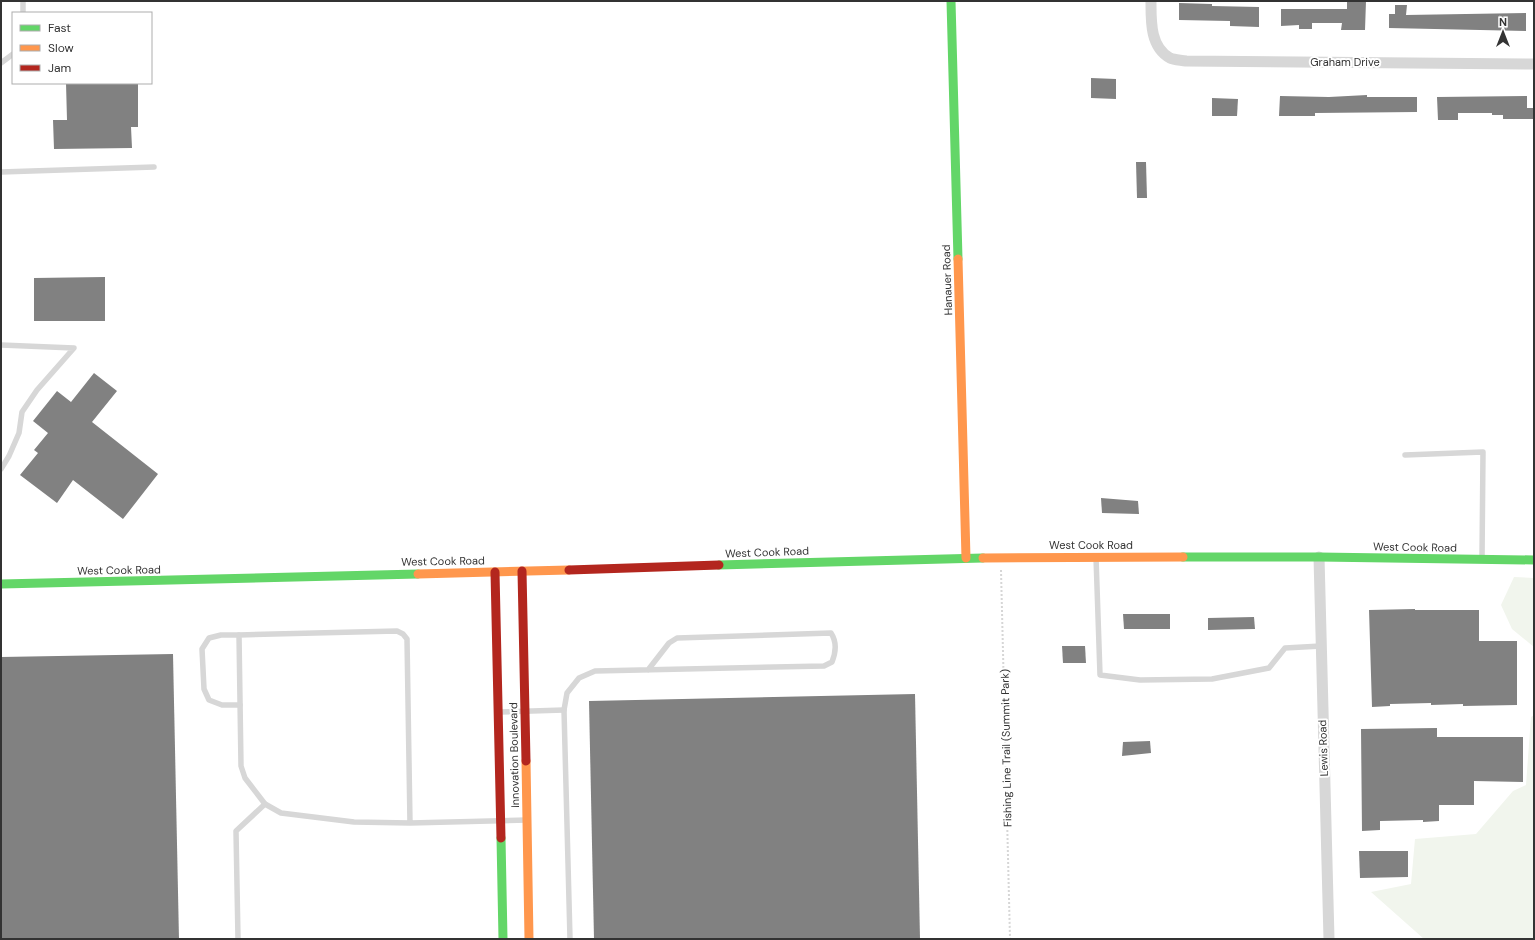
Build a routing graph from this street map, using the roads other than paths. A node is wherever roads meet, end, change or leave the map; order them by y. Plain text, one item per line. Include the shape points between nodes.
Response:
1 (23, 1) edge
2 (951, 1) edge
3 (1151, 1) edge
4 (23, 12) edge
5 (12, 55) edge
6 (1, 63) edge
7 (1534, 64) edge
8 (154, 167) dead end
9 (1, 172) edge
10 (1, 345) edge
11 (1405, 455) dead end
12 (1, 469) edge
13 (1096, 557) junction
14 (1319, 557) junction
15 (966, 558) junction
16 (1482, 560) junction
17 (1534, 560) edge
18 (495, 572) junction
19 (522, 572) junction
20 (1, 584) edge
21 (239, 635) junction
22 (1321, 646) junction
23 (648, 670) junction
24 (240, 706) junction
25 (564, 710) junction
26 (526, 711) junction
27 (499, 712) junction
28 (265, 804) junction
29 (527, 820) junction
30 (502, 821) junction
31 (410, 823) junction
32 (238, 939) edge
33 (503, 939) edge
34 (530, 939) edge
35 (570, 939) edge
36 (1329, 939) edge

1 - 4 lane
2 - 15 main road, Hanauer Road
3 - 7 street, Graham Drive via 1154,36 1160,50 1171,59
5 - 6 lane
8 - 9 lane
10 - 12 lane via 74,348 36,390 22,412 19,432
11 - 16 lane via 1483,452
13 - 14 main road, West Cook Road
13 - 15 main road, West Cook Road
13 - 22 lane via 1100,675 1140,680 1212,678 1269,668 1285,648
14 - 16 main road, West Cook Road
14 - 22 street, Lewis Road
15 - 19 main road, West Cook Road
16 - 17 main road, West Cook Road
18 - 19 main road, West Cook Road
18 - 20 main road, West Cook Road
18 - 27 main road, Innovation Boulevard
19 - 26 main road, Innovation Boulevard
21 - 24 lane
21 - 24 lane via 209,638 202,649 204,689 209,700 222,705
21 - 31 lane via 397,631 403,634 407,639
22 - 36 street, Lewis Road
23 - 23 lane via 824,666 832,662 835,638 831,633 678,638 669,643
23 - 25 lane via 595,671 579,678 567,693
24 - 28 lane via 241,766 245,778
25 - 26 lane
25 - 35 lane
26 - 27 lane
26 - 29 main road, Innovation Boulevard
27 - 30 main road, Innovation Boulevard
28 - 31 lane via 281,813 354,822
28 - 32 lane via 236,831
29 - 30 lane
29 - 34 main road, Innovation Boulevard
30 - 31 lane
30 - 33 main road, Innovation Boulevard

